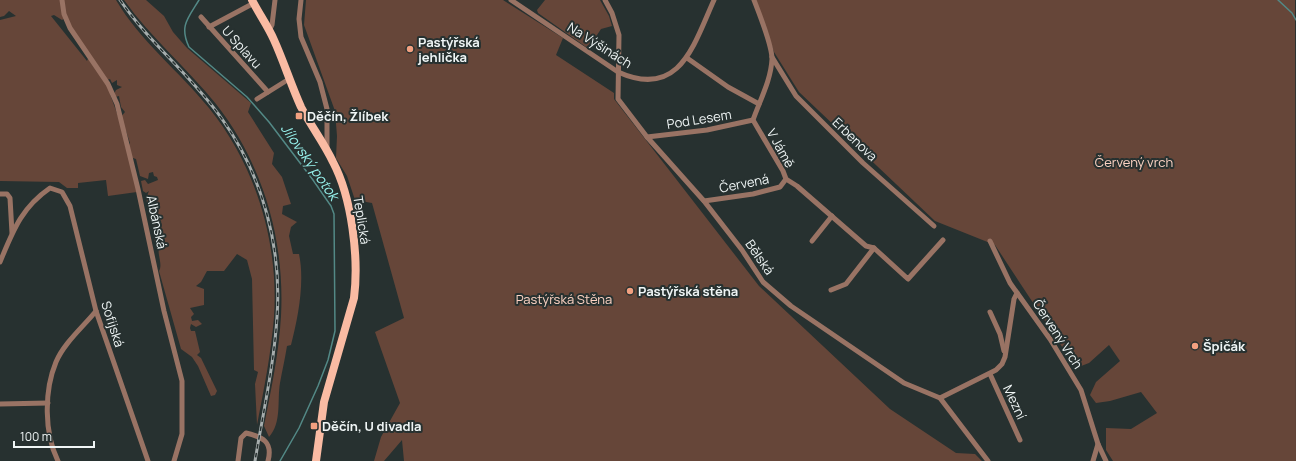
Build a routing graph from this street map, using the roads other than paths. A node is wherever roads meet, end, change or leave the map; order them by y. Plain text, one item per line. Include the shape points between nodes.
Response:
1 (62, 0) edge
2 (275, 0) edge
3 (301, 0) edge
4 (511, 0) edge
5 (605, 0) edge
6 (714, 0) edge
7 (754, 0) edge
8 (253, 1) edge
9 (200, 17) dead end
10 (209, 26) junction
11 (269, 31) junction
12 (772, 57) junction
13 (687, 58) junction
14 (618, 72) junction
15 (289, 79) junction
16 (268, 92) junction
17 (257, 99) dead end
18 (759, 104) junction
19 (753, 120) junction
20 (647, 137) junction
21 (326, 150) junction
22 (786, 180) junction
23 (0, 194) edge
24 (704, 201) junction
25 (832, 216) junction
26 (934, 226) dead end
27 (12, 234) junction
28 (943, 240) dead end
29 (812, 241) dead end
30 (990, 241) dead end
31 (874, 248) junction
32 (0, 262) edge
33 (831, 290) dead end
34 (1017, 293) junction
35 (96, 312) junction
36 (990, 312) dead end
37 (1005, 354) junction
38 (990, 374) junction
39 (940, 398) junction
40 (48, 403) junction
41 (0, 404) edge
42 (1020, 440) dead end
43 (1098, 444) junction
44 (57, 460) edge
45 (148, 461) edge
46 (174, 461) edge
47 (238, 461) edge
48 (268, 461) edge
49 (316, 461) edge
50 (988, 461) edge
51 (1093, 461) edge
52 (1106, 461) edge

1 - 46 street, Albánská via 70,28 108,84 117,104 138,189 182,381 182,434
2 - 11 street
3 - 21 street via 301,37 320,82 327,109
4 - 14 street, Na Výšinách
5 - 14 street, Bělská via 619,35
6 - 13 street, Na Výšinách
7 - 12 street
8 - 10 street
8 - 11 main road, Teplická
9 - 10 street, U Splavu
10 - 16 street, U Splavu
11 - 15 main road, Teplická
12 - 18 street via 767,84
12 - 26 street, Erbenova via 796,96 863,163
13 - 14 street, Na Výšinách via 674,70 657,78 636,79
13 - 18 street via 728,87
14 - 20 street, Bělská via 618,99
15 - 16 street
15 - 21 main road, Teplická
16 - 17 street
18 - 19 street, V Jámě
19 - 20 street, Pod Lesem via 707,130
19 - 22 street, V Jámě via 784,171
20 - 24 street, Bělská
21 - 49 main road, Teplická via 339,175 348,204 356,285 352,312 324,402
22 - 24 street, Červená via 780,186 752,194
22 - 25 street, V Jámě via 797,186
23 - 27 street via 7,194 10,198
24 - 39 street, Bělská via 763,282 794,308 904,383
25 - 29 street
25 - 31 street, V Jámě via 866,246
27 - 32 street
27 - 35 street, Sofijská via 26,208 42,194 50,188 62,192 70,206
28 - 31 street, V Jámě via 908,279
30 - 34 street, Červený Vrch
31 - 33 street via 846,284
34 - 37 street
34 - 43 street, Červený Vrch via 1050,339 1081,390
35 - 40 street via 56,362
35 - 45 street, Sofijská
36 - 37 street via 1000,334
37 - 38 street via 1002,364
38 - 39 street
38 - 42 street, Mezní
39 - 50 street
40 - 41 street
40 - 44 street via 47,424
43 - 51 street
43 - 52 street, Červený Vrch
47 - 48 street via 241,438 246,433 263,439 268,444

